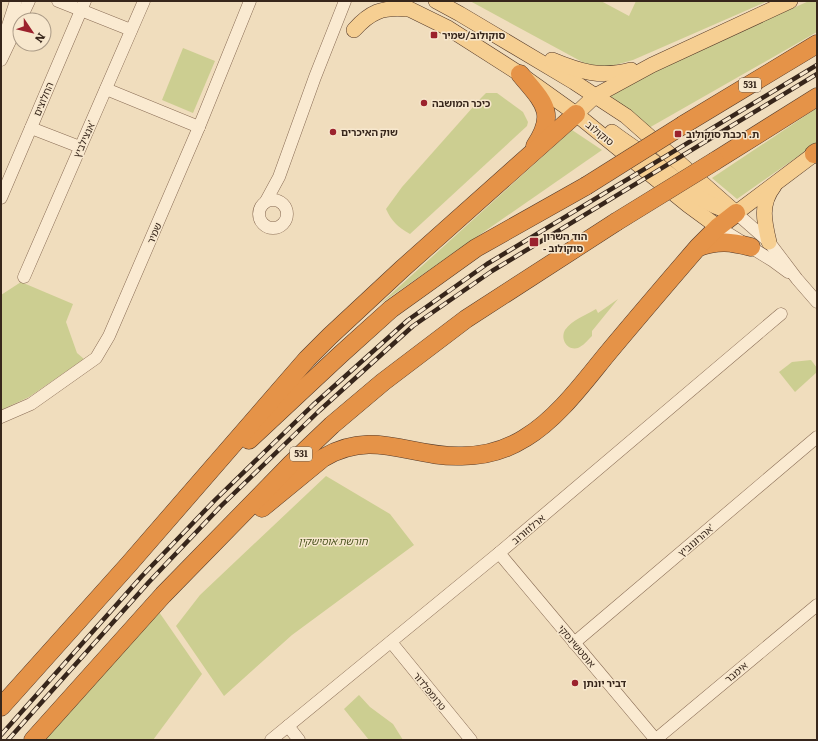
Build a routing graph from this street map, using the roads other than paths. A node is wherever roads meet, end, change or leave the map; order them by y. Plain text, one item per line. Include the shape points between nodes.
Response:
1 (16, 1) edge
2 (29, 1) edge
3 (58, 1) edge
4 (144, 1) edge
5 (250, 1) edge
6 (345, 1) edge
7 (393, 1) edge
8 (436, 1) edge
9 (790, 1) edge
10 (83, 6) edge
11 (410, 9) junction
12 (24, 12) edge
13 (131, 30) junction
14 (354, 30) dead end
15 (12, 37) edge
16 (503, 40) junction
17 (817, 44) edge
18 (1, 47) edge
19 (1, 60) edge
20 (652, 65) junction
21 (520, 74) junction
22 (106, 89) junction
23 (595, 96) junction
24 (817, 97) edge
25 (576, 114) junction
26 (199, 127) junction
27 (31, 128) junction
28 (80, 147) junction
29 (816, 153) edge
30 (526, 159) junction
31 (777, 182) junction
32 (1, 198) edge
33 (266, 201) dead end
34 (736, 213) junction
35 (718, 227) junction
36 (769, 242) junction
37 (751, 247) junction
38 (698, 248) junction
39 (24, 277) dead end
40 (797, 279) junction
41 (817, 302) edge
42 (781, 314) dead end
43 (1, 418) edge
44 (817, 437) edge
45 (499, 553) junction
46 (129, 564) junction
47 (176, 581) junction
48 (817, 605) edge
49 (390, 642) junction
50 (574, 643) junction
51 (1, 707) edge
52 (288, 726) junction
53 (33, 740) edge
54 (271, 740) edge
55 (299, 740) edge
56 (470, 740) edge
57 (656, 740) edge

1 - 18 street
2 - 12 street
3 - 10 street
4 - 13 street, אנצילביץ'
5 - 26 street, שמיר
6 - 33 street via 279,177
7 - 11 main road, סוקולוב
8 - 16 main road, סוקולוב
9 - 20 main road
10 - 13 street
10 - 27 street, החלוצים
11 - 14 main road via 384,9 373,13 362,20
11 - 21 main road, סוקולוב via 448,28
13 - 22 street, אנצילביץ'
15 - 19 street
16 - 20 main road via 570,67 596,74 611,75
16 - 23 main road, סוקולוב
17 - 46 highway, 531, bridge via 586,186 476,248 391,309 259,431
20 - 23 main road
21 - 25 main road, סוקולוב
21 - 30 highway via 542,100 546,113 545,129
22 - 26 street
22 - 28 street, אנצילביץ'
23 - 25 main road
23 - 34 main road, סוקולוב via 626,116
24 - 47 highway, 531, bridge via 466,319 383,382 332,426
25 - 30 highway
25 - 34 main road via 591,117 706,202
25 - 35 main road, סוקולוב
26 - 43 street, שמיר via 110,336 96,358 31,404
27 - 28 street
27 - 32 street, החלוצים
28 - 39 street, אנצילביץ'
29 - 31 main road
30 - 46 highway via 324,342 273,397
31 - 34 main road
31 - 36 main road via 769,193 764,207
34 - 35 highway
34 - 36 street, סוקולוב
35 - 37 street, סוקולוב
35 - 38 highway
36 - 40 street, סוקולוב
37 - 38 highway via 736,243 713,242
37 - 40 street, סוקולוב
38 - 47 highway via 569,399 526,438 495,452 462,456 423,453 380,444 341,449 312,466
40 - 41 street, סוקולוב
42 - 45 street, ארלוזורוב
44 - 50 street, אהרונוביץ'
45 - 49 street, ארלוזורוב
45 - 50 street, אוסטשינסקי
46 - 51 highway, 531
47 - 53 highway, 531
48 - 57 street, אימבר
49 - 52 street, ארלוזורוב
49 - 56 street, טרומפלדור
50 - 57 street, אוסטשינסקי
52 - 54 street, ארלוזורוב
52 - 55 street

